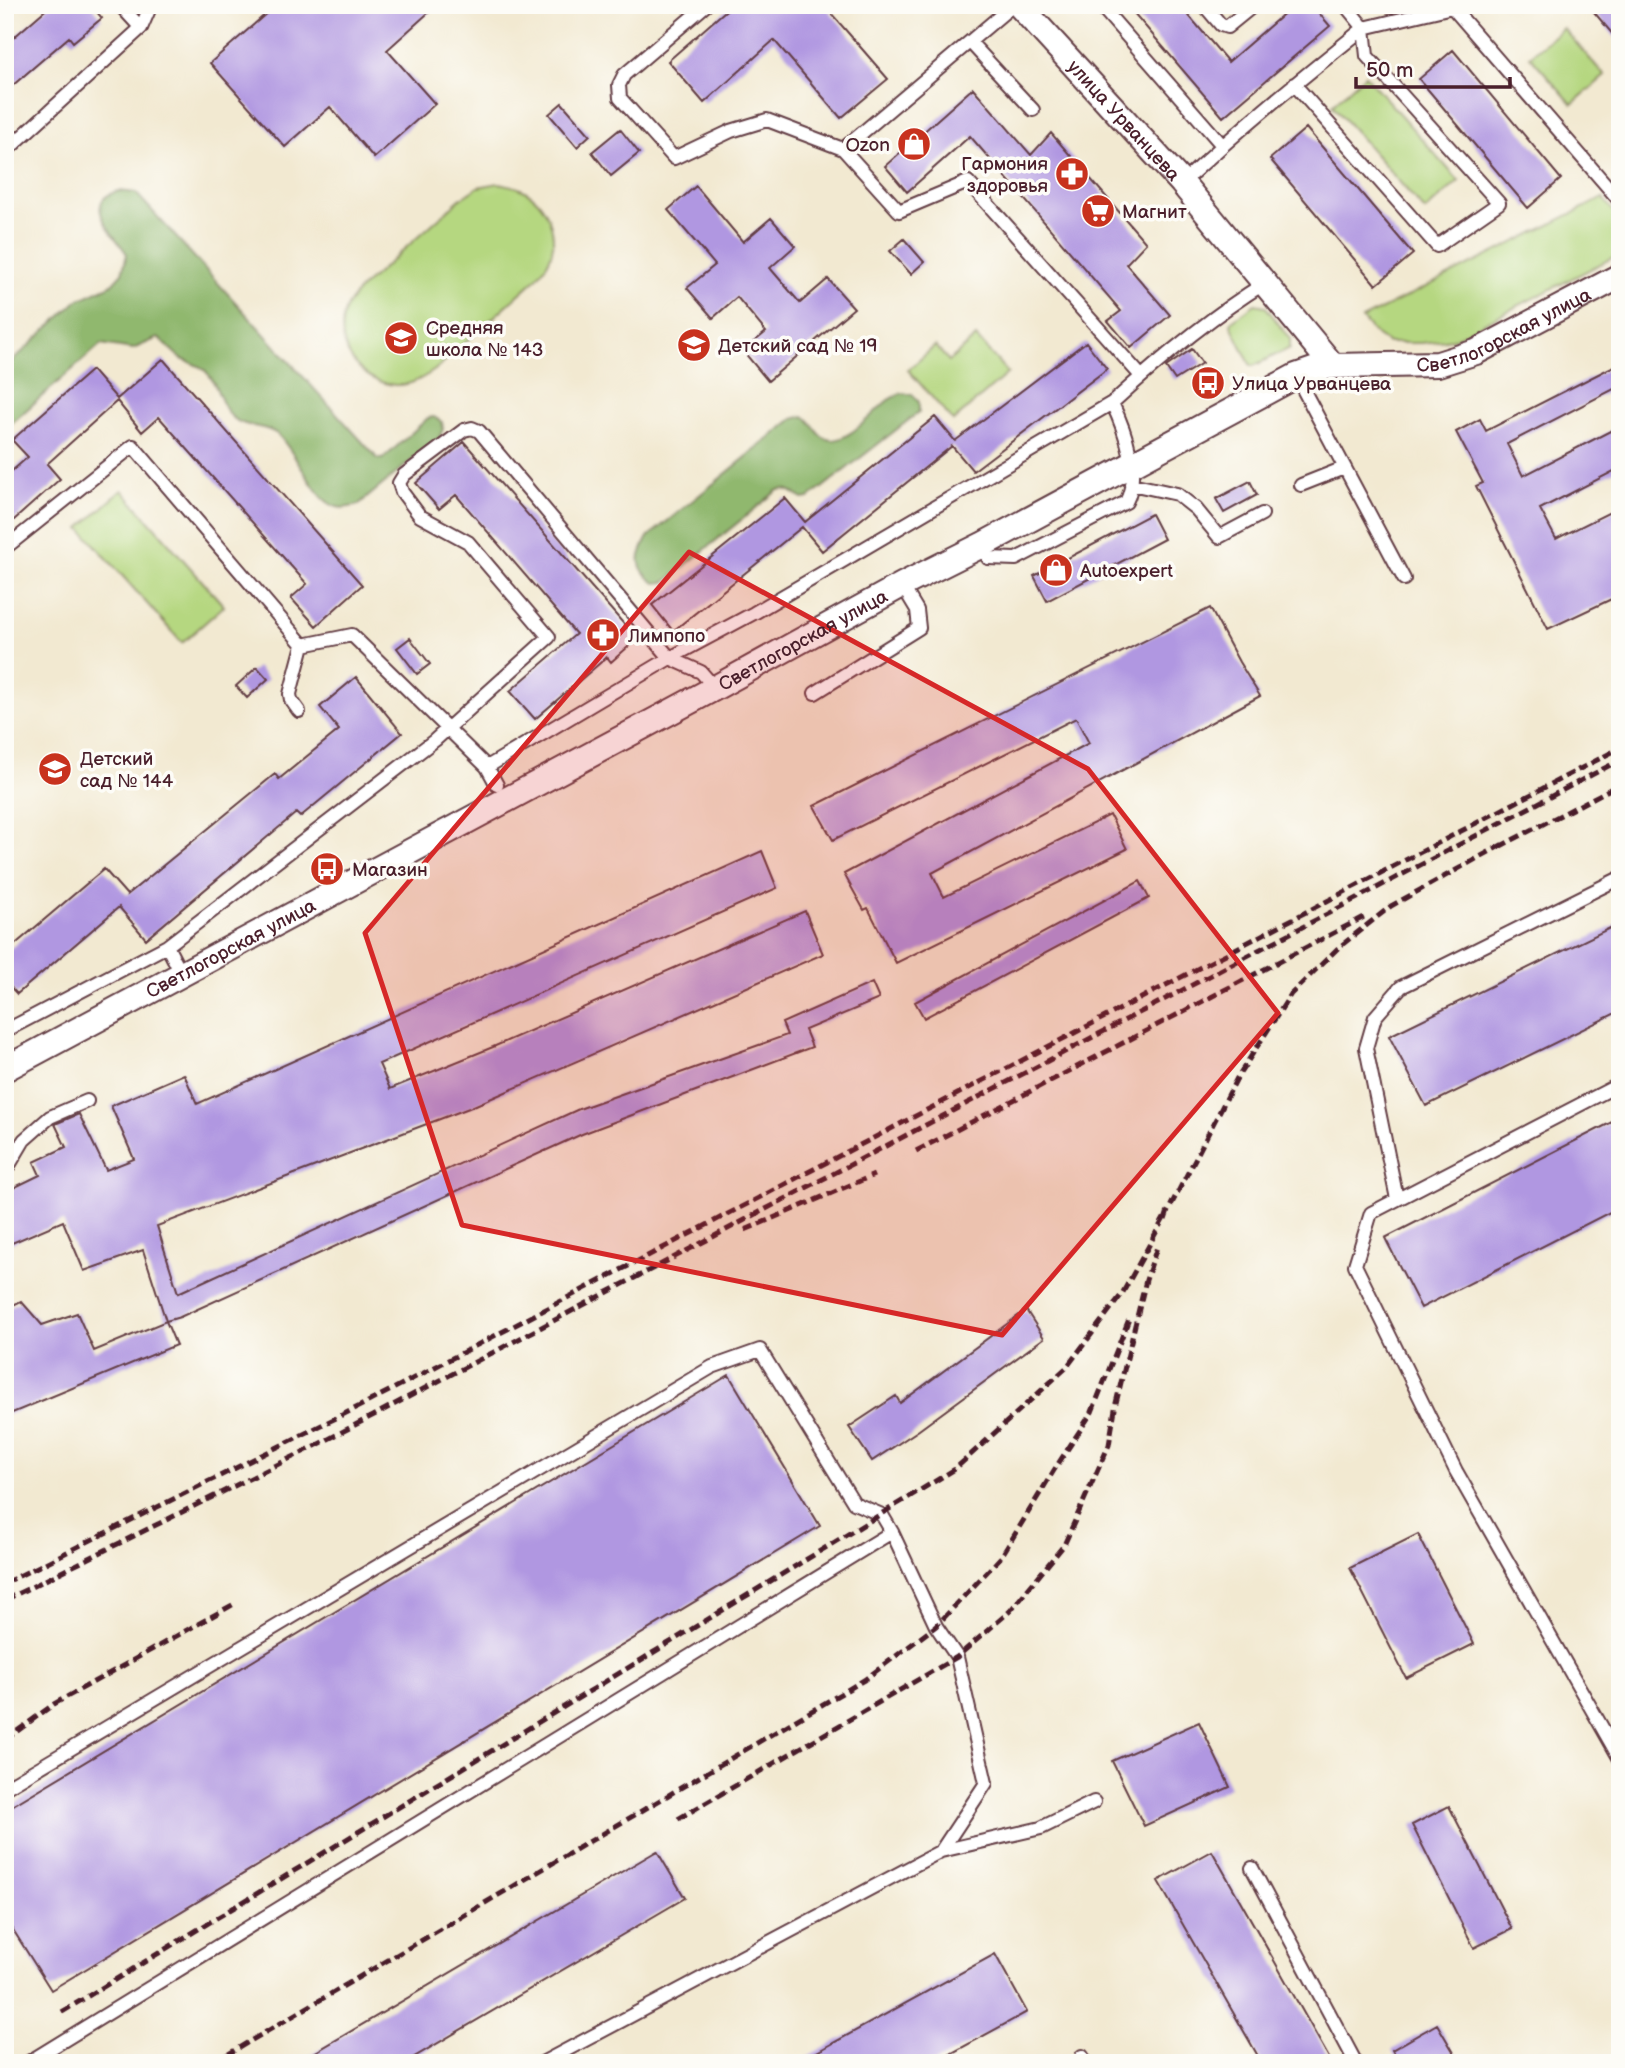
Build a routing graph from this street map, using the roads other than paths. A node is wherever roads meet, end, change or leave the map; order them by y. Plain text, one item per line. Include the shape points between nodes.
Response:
1 (120, 5) edge
2 (151, 5) edge
3 (706, 5) edge
4 (1013, 5) edge
5 (1019, 5) edge
6 (1100, 5) edge
7 (1204, 5) edge
8 (1254, 5) edge
9 (1345, 5) edge
10 (1453, 6) edge
11 (141, 27) junction
12 (1364, 28) junction
13 (970, 42) junction
14 (1294, 84) junction
15 (1033, 110) dead end
16 (1222, 145) junction
17 (843, 149) junction
18 (5, 152) edge
19 (1182, 183) junction
20 (1619, 197) edge
21 (1620, 276) edge
22 (1265, 283) junction
23 (1333, 366) junction
24 (1141, 376) junction
25 (1296, 376) junction
26 (1112, 403) junction
27 (1344, 468) junction
28 (1131, 475) junction
29 (1301, 485) dead end
30 (1262, 514) dead end
31 (5, 548) edge
32 (1404, 579) dead end
33 (902, 585) junction
34 (303, 645) junction
35 (670, 658) junction
36 (715, 688) junction
37 (815, 693) dead end
38 (299, 711) dead end
39 (449, 729) junction
40 (487, 767) junction
41 (505, 801) junction
42 (1620, 878) edge
43 (167, 946) junction
44 (181, 973) junction
45 (5, 1031) edge
46 (5, 1069) edge
47 (1620, 1084) edge
48 (87, 1101) dead end
49 (5, 1172) edge
50 (1397, 1199) junction
51 (892, 1532) junction
52 (1620, 1759) edge
53 (5, 1788) edge
54 (1094, 1802) dead end
55 (941, 1851) junction
56 (1252, 1868) dead end
57 (27, 2063) edge
58 (542, 2063) edge
59 (1356, 2063) edge

1 - 11 lane
2 - 11 lane
3 - 17 lane via 624,75 619,85 620,98 674,158 731,131 768,120
4 - 13 lane
5 - 19 street, улица Урванцева
6 - 16 lane
7 - 8 lane via 1227,27
9 - 12 lane
10 - 12 lane
10 - 20 lane
11 - 18 lane
12 - 14 lane
12 - 14 lane via 1367,57 1499,203 1437,246
13 - 15 lane
13 - 17 lane
14 - 16 lane
16 - 19 lane
17 - 24 lane via 899,211 968,182
19 - 22 street, улица Урванцева
21 - 23 street, Светлогорская улица via 1476,352 1438,364
22 - 23 street, улица Урванцева
22 - 24 lane
23 - 25 street, Светлогорская улица
24 - 26 lane
25 - 27 lane
25 - 28 street, Светлогорская улица
26 - 28 lane via 1124,427
26 - 35 lane
27 - 29 lane
27 - 32 lane
28 - 30 lane via 1177,494 1219,537
28 - 33 street, Светлогорская улица
31 - 34 lane via 133,446
33 - 36 street, Светлогорская улица
33 - 37 lane via 917,610 919,628
34 - 38 lane via 290,694
34 - 39 lane via 352,635
35 - 36 lane via 701,672
35 - 39 lane via 479,431 464,430 404,475 399,483 402,492 421,516 468,542 549,637
35 - 40 lane
36 - 41 street, Светлогорская улица
39 - 40 lane
39 - 43 lane
40 - 41 lane
41 - 44 street, Светлогорская улица
42 - 50 lane via 1401,986 1375,1017 1366,1048
43 - 44 lane
43 - 45 lane
44 - 46 street, Светлогорская улица
47 - 50 lane
48 - 49 lane via 41,1124 24,1140
50 - 52 lane via 1371,1213 1355,1265 1456,1471
51 - 53 lane via 882,1515 854,1503 760,1350 712,1367
51 - 55 lane via 936,1626 957,1657 986,1783
51 - 57 lane
54 - 55 lane via 1041,1828
55 - 58 lane
56 - 59 lane

